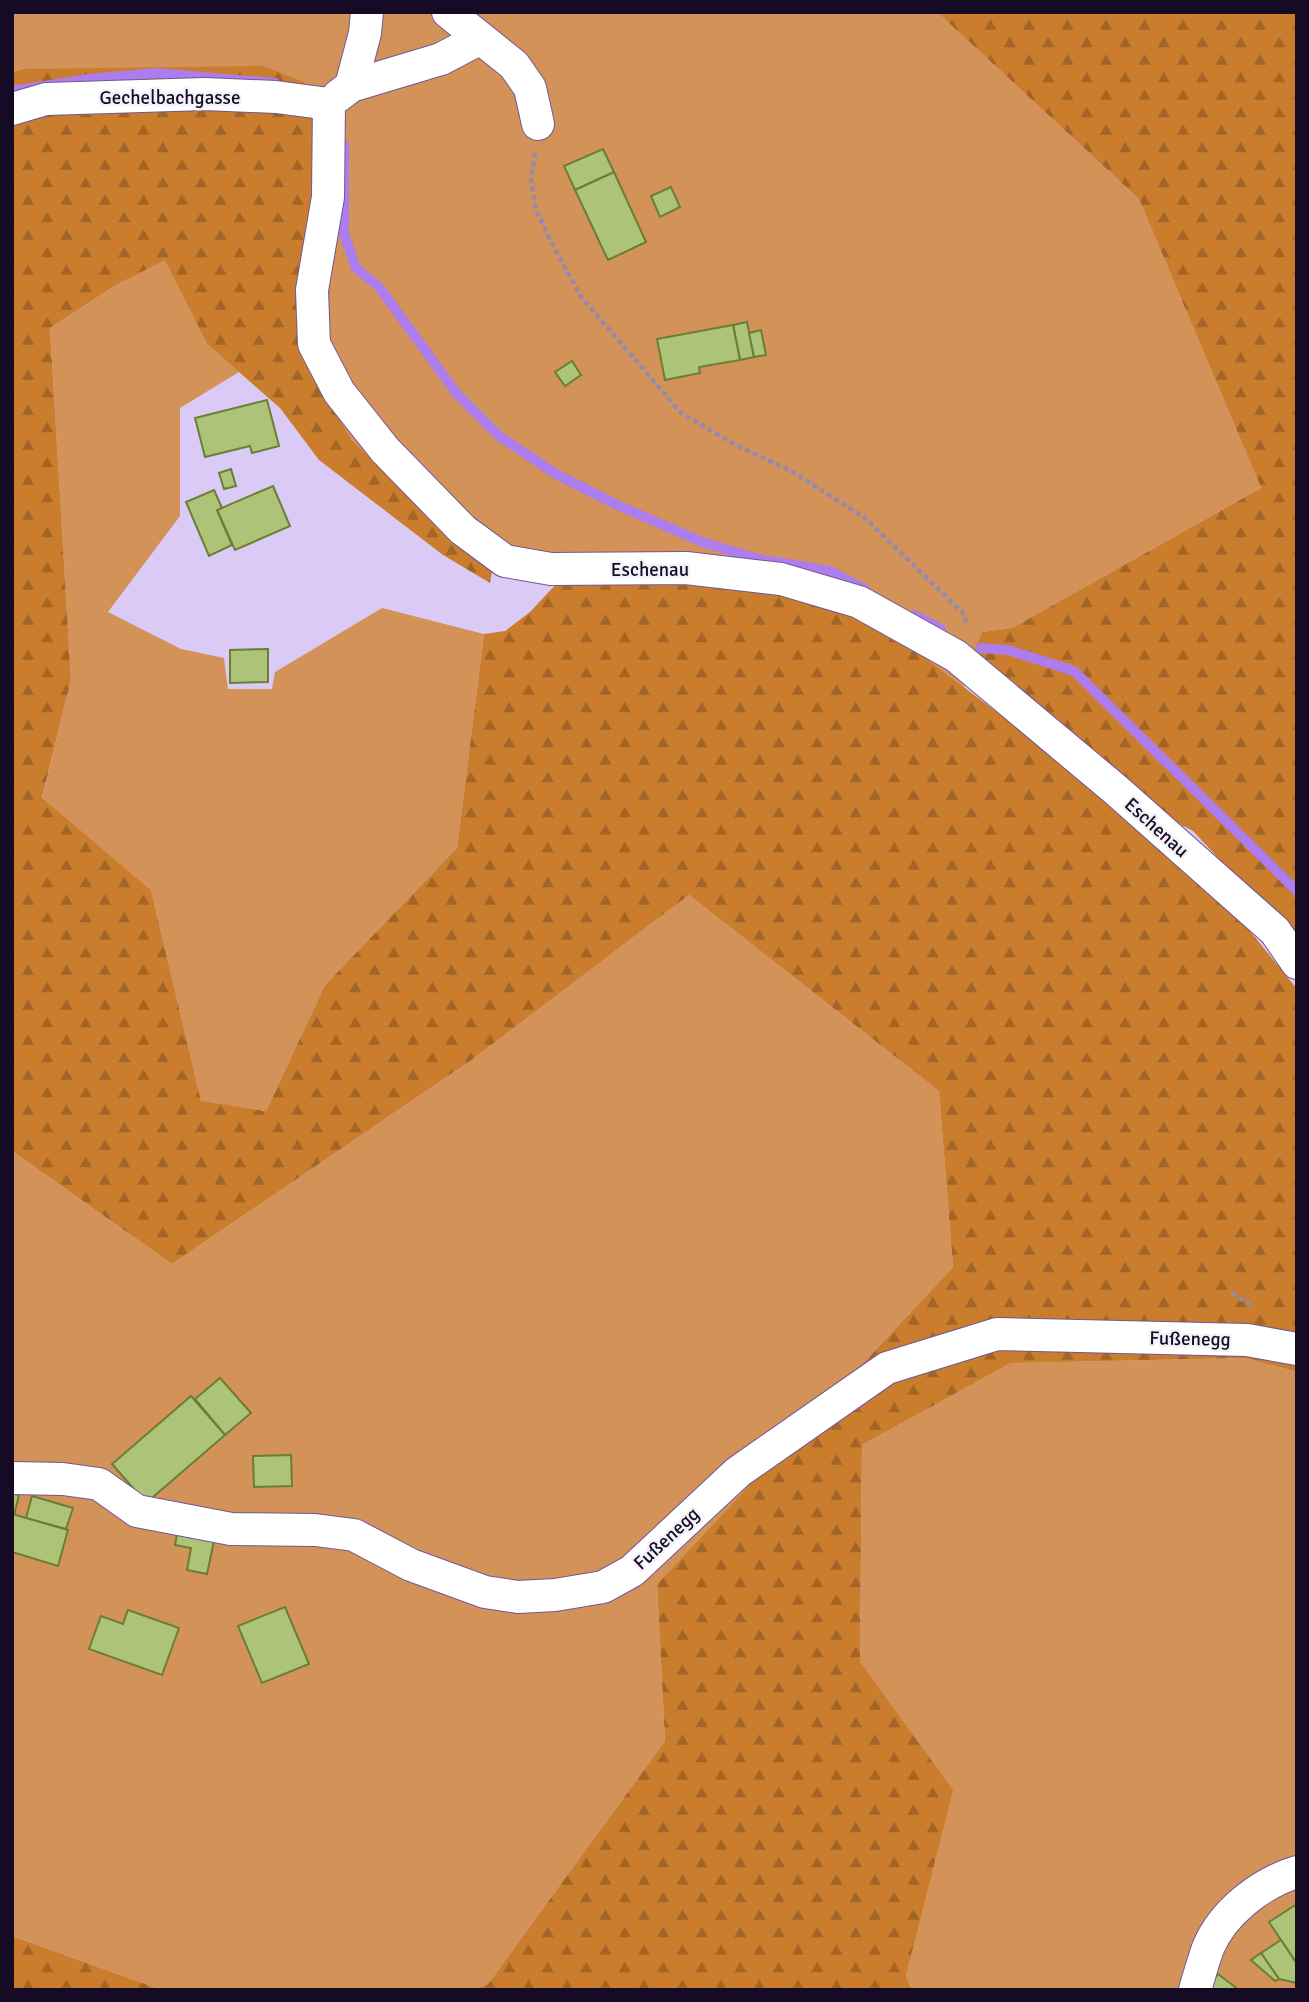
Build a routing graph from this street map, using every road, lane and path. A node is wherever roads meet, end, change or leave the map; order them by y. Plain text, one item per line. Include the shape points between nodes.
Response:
1 (367, 12) edge
2 (448, 12) edge
3 (479, 39) junction
4 (340, 95) junction
5 (12, 109) edge
6 (538, 124) joint
7 (964, 632) dead end
8 (1297, 963) edge
9 (1297, 1349) edge
10 (12, 1478) edge
11 (1297, 1872) edge
12 (1195, 1990) edge

1 - 4 street, Eschenau via 365,33
2 - 3 street
3 - 4 street via 441,59
3 - 6 street via 514,65 530,88
4 - 5 street, Gechelbachgasse via 46,99
4 - 8 street, Eschenau via 312,290 314,344 339,392 385,450 463,530 505,561 551,569 713,571 781,579 859,602 956,656 1275,931
6 - 7 path via 531,180 536,210 582,298 681,413 793,472 865,518 965,615
9 - 10 street, Fußenegg via 1247,1340 997,1334 887,1368 738,1472 632,1571 603,1587 555,1595 518,1597 485,1592 411,1564 354,1535 231,1529 137,1511 99,1484
11 - 12 street via 1275,1880 1224,1921 1209,1946

